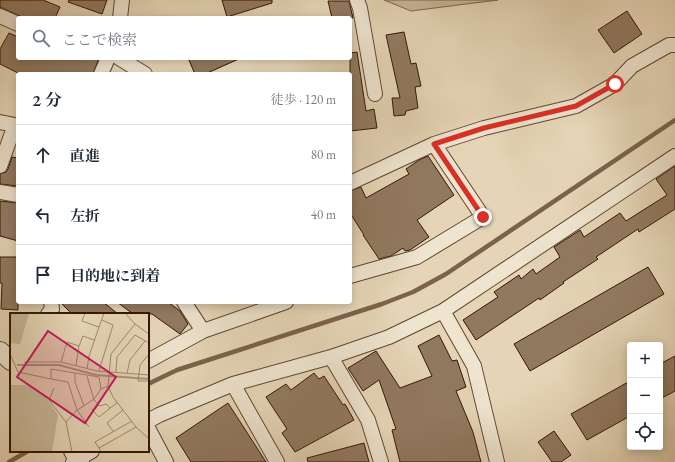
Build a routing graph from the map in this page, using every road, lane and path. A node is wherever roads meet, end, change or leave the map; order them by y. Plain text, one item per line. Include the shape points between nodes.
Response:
1 (122, 0) edge
2 (357, 0) edge
3 (0, 16) edge
4 (120, 16) edge
5 (16, 23) edge
6 (675, 45) edge
7 (107, 60) edge
8 (122, 60) edge
9 (102, 72) edge
10 (142, 72) edge
11 (375, 94) dead end
12 (0, 122) edge
13 (434, 144) junction
14 (675, 156) edge
15 (0, 166) edge
16 (352, 182) edge
17 (0, 192) edge
18 (16, 195) edge
19 (352, 274) edge
20 (185, 304) edge
21 (280, 304) edge
22 (443, 311) junction
23 (203, 331) junction
24 (331, 357) junction
25 (149, 360) edge
26 (233, 384) junction
27 (149, 420) edge
28 (149, 430) edge
29 (166, 462) edge
30 (277, 462) edge
31 (381, 462) edge
32 (497, 462) edge

1 - 4 street
2 - 11 street
3 - 5 street
6 - 13 street via 669,45 632,66 615,84 576,106 484,128
7 - 9 street
8 - 10 street
12 - 15 street via 15,125
13 - 16 street
13 - 19 street via 483,217 417,257
14 - 22 street
17 - 18 street
20 - 23 street
21 - 23 street
22 - 24 street via 388,338
22 - 32 street via 474,366
23 - 25 street
24 - 26 street
24 - 31 street via 368,420
26 - 27 street
26 - 30 street
28 - 29 street

